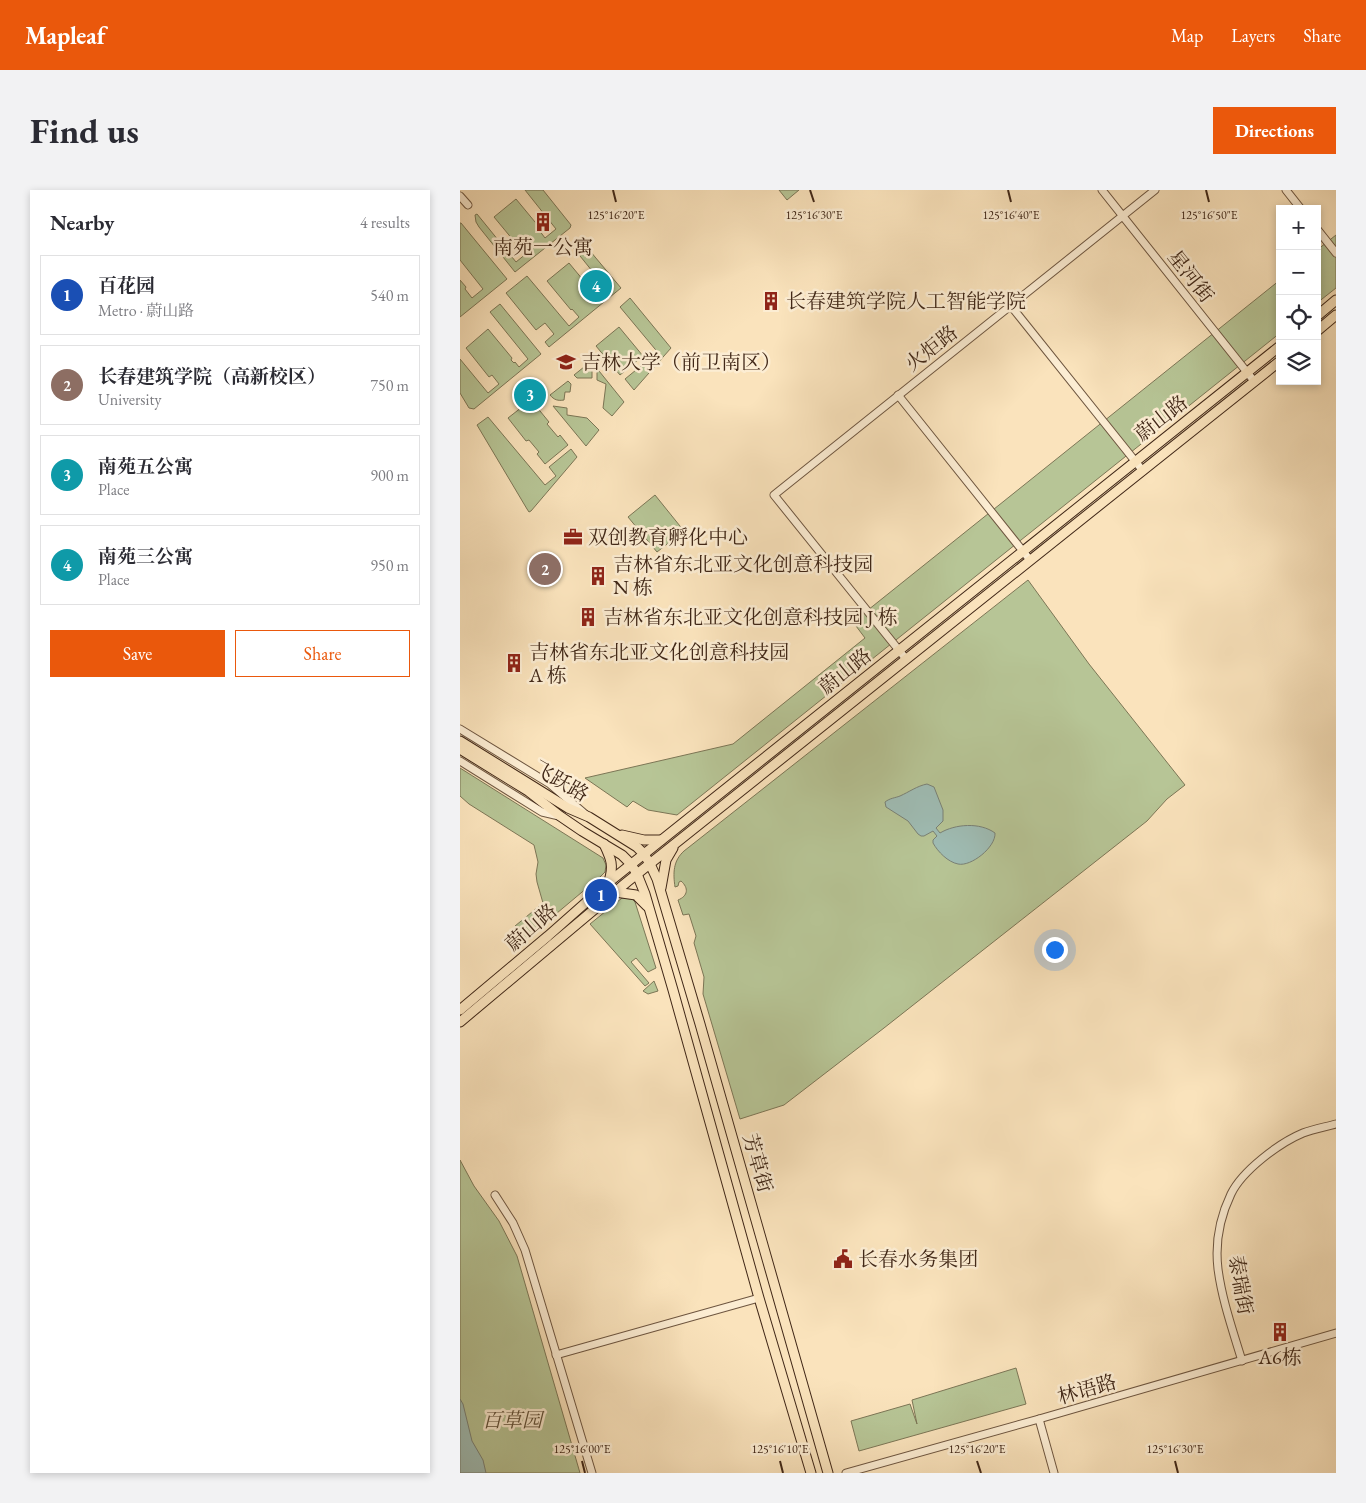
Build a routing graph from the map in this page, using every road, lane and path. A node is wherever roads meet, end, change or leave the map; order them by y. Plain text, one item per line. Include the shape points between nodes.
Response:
1 (1102, 190) edge
2 (1155, 190) edge
3 (1286, 190) edge
4 (460, 196) edge
5 (468, 205) dead end
6 (1298, 205) edge
7 (1123, 216) junction
8 (1321, 234) edge
9 (1336, 253) edge
10 (1336, 300) edge
11 (1011, 306) junction
12 (1321, 313) edge
13 (1336, 316) edge
14 (1321, 327) edge
15 (1276, 349) edge
16 (1276, 364) edge
17 (1247, 372) junction
18 (1254, 381) junction
19 (898, 395) junction
20 (1136, 461) junction
21 (1143, 471) junction
22 (1022, 551) junction
23 (1030, 560) junction
24 (899, 650) junction
25 (906, 659) junction
26 (460, 729) edge
27 (460, 741) edge
28 (460, 749) edge
29 (460, 761) edge
30 (560, 816) junction
31 (589, 817) junction
32 (617, 834) junction
33 (662, 840) junction
34 (604, 844) junction
35 (676, 844) junction
36 (644, 854) junction
37 (631, 864) junction
38 (650, 864) junction
39 (637, 874) junction
40 (609, 882) junction
41 (661, 891) junction
42 (615, 892) junction
43 (649, 909) junction
44 (692, 996) junction
45 (676, 1001) junction
46 (460, 1010) edge
47 (460, 1022) edge
48 (1336, 1124) edge
49 (495, 1195) dead end
50 (759, 1298) junction
51 (1336, 1333) edge
52 (556, 1355) junction
53 (1242, 1362) junction
54 (1039, 1419) junction
55 (592, 1473) edge
56 (811, 1473) edge
57 (828, 1473) edge
58 (846, 1473) edge
59 (1054, 1473) edge

1 - 7 street, 星河街
2 - 7 street, 火炬路
3 - 6 street
4 - 5 street
7 - 11 street, 火炬路
7 - 17 street, 星河街
8 - 9 street
10 - 12 main road
11 - 19 street, 火炬路
11 - 20 street
13 - 14 main road
15 - 17 main road, 蔚山路
16 - 18 main road, 蔚山路
17 - 18 street, 星河街
17 - 20 main road, 蔚山路
18 - 21 main road, 蔚山路
19 - 22 street
19 - 24 street, 火炬路 via 774,494
20 - 21 street
20 - 22 main road, 蔚山路
21 - 23 main road, 蔚山路
22 - 23 street
22 - 24 main road, 蔚山路
23 - 25 main road, 蔚山路
24 - 25 street
24 - 33 main road, 蔚山路
25 - 35 main road, 蔚山路
26 - 31 street via 550,784
27 - 31 main road, 飞跃路 via 568,808
28 - 30 main road, 飞跃路 via 528,791
29 - 30 street via 542,812
30 - 34 main road, 飞跃路
31 - 32 main road, 飞跃路
32 - 33 main road
32 - 36 main road, 飞跃路
33 - 36 main road, 蔚山路
34 - 37 main road, 飞跃路
34 - 40 main road via 611,859
35 - 38 main road, 蔚山路
35 - 41 main road via 666,860
36 - 37 main road, 蔚山路
36 - 38 main road, 芳草街
37 - 39 main road, 芳草街
37 - 40 main road, 蔚山路
38 - 39 main road, 蔚山路
38 - 41 main road, 芳草街
39 - 42 main road, 蔚山路
39 - 43 main road, 芳草街
40 - 46 main road, 蔚山路
41 - 44 main road, 芳草街
42 - 43 main road via 636,896
42 - 47 main road, 蔚山路
43 - 45 main road, 芳草街
44 - 45 main road
44 - 57 main road, 芳草街
45 - 50 main road, 芳草街
48 - 53 street, 泰瑞街 via 1303,1133 1276,1148 1248,1172 1231,1193 1218,1240 1218,1268
49 - 52 street via 513,1223 524,1250
50 - 52 street
50 - 56 main road, 芳草街
51 - 53 street, 林语路
52 - 55 street
53 - 54 street, 林语路
54 - 58 street, 林语路
54 - 59 street

